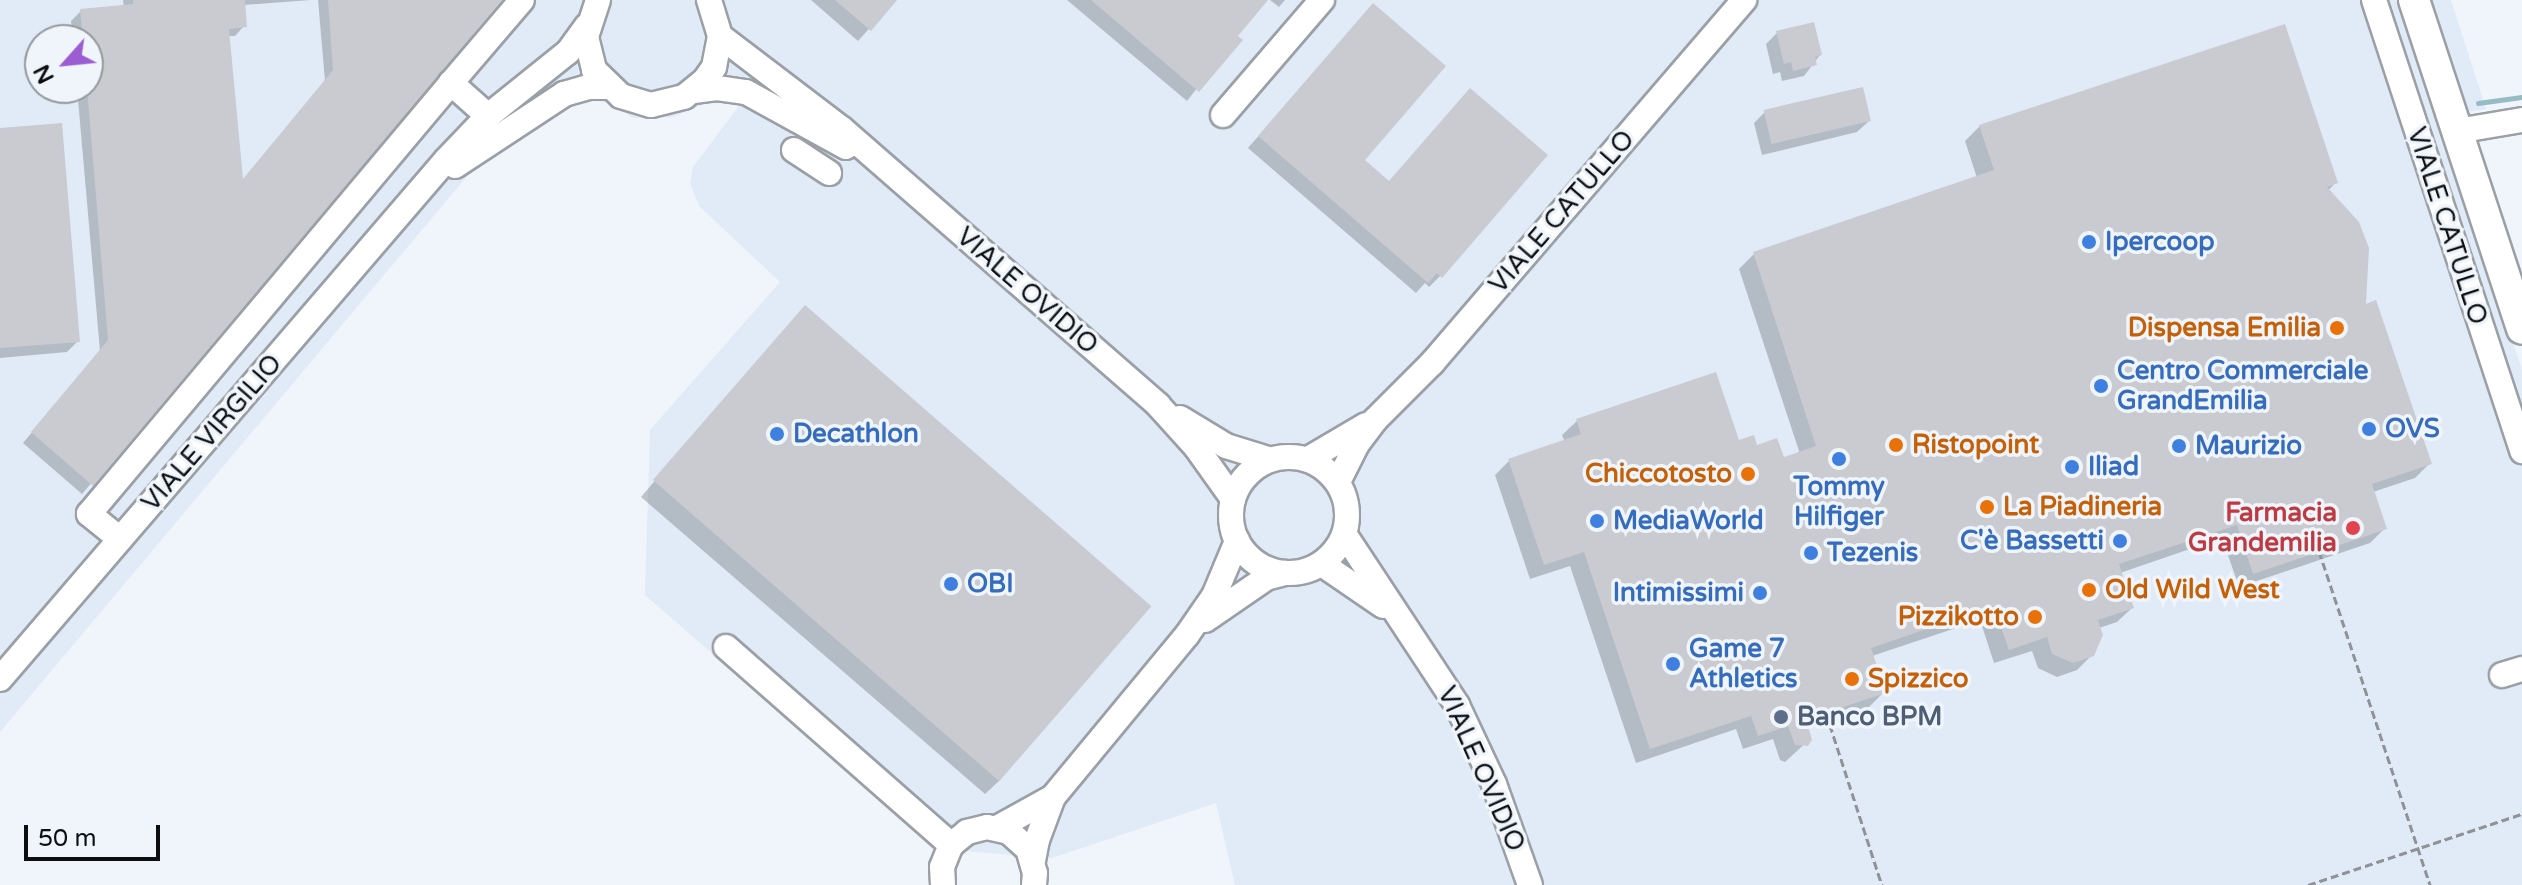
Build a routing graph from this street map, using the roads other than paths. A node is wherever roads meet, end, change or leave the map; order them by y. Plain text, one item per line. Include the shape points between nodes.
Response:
1 (522, 0) edge
2 (598, 0) edge
3 (709, 0) edge
4 (1322, 0) edge
5 (1744, 0) edge
6 (2374, 0) edge
7 (2414, 0) edge
8 (587, 26) junction
9 (720, 36) junction
10 (451, 83) junction
11 (608, 87) junction
12 (694, 91) junction
13 (1223, 115) dead end
14 (488, 116) junction
15 (2522, 120) edge
16 (2457, 131) junction
17 (794, 150) dead end
18 (829, 173) dead end
19 (896, 177) junction
20 (423, 188) junction
21 (2522, 329) edge
22 (1158, 405) junction
23 (1375, 420) junction
24 (2522, 451) edge
25 (1268, 459) junction
26 (1308, 459) junction
27 (1338, 482) junction
28 (1233, 499) junction
29 (1345, 535) junction
30 (120, 539) junction
31 (1237, 541) junction
32 (1322, 564) junction
33 (1285, 573) junction
34 (1397, 617) junction
35 (1187, 635) junction
36 (726, 647) dead end
37 (0, 679) edge
38 (1053, 797) junction
39 (997, 828) junction
40 (951, 845) junction
41 (1034, 873) edge
42 (943, 885) edge
43 (1530, 885) edge

1 - 10 street
2 - 8 street, VIALE VIRGILIO
3 - 9 street
4 - 13 street
5 - 23 street, VIALE CATULLO via 1432,363
6 - 24 street, VIALE CATULLO
7 - 16 main road
8 - 11 street via 590,59
8 - 14 street, VIALE VIRGILIO via 558,61
9 - 12 street via 714,67
9 - 19 street, VIALE OVIDIO via 795,90
10 - 14 street
10 - 30 street via 89,514
11 - 12 street, VIALE OVIDIO via 651,105
11 - 20 street, VIALE VIRGILIO via 564,94 541,106
12 - 19 street, VIALE OVIDIO via 717,88 759,97
14 - 20 street, VIALE VIRGILIO
15 - 16 street
16 - 21 main road
17 - 18 street
19 - 22 street, VIALE OVIDIO
20 - 30 street, VIALE VIRGILIO
22 - 25 street, VIALE OVIDIO via 1226,446
22 - 28 street, VIALE OVIDIO
23 - 26 street, VIALE CATULLO
23 - 27 street, VIALE CATULLO
25 - 26 street
25 - 28 street via 1240,482
26 - 27 street
27 - 29 street via 1347,508
28 - 31 street
29 - 32 street
29 - 34 street, VIALE OVIDIO
30 - 37 street, VIALE VIRGILIO
31 - 33 street via 1257,563
31 - 35 street via 1214,596
32 - 33 street
32 - 34 street, VIALE OVIDIO
33 - 35 street via 1266,578 1227,602
34 - 43 street, VIALE OVIDIO via 1443,680 1463,718
35 - 38 street
36 - 40 street
38 - 39 street
38 - 41 street via 1037,840
39 - 40 street via 967,832
39 - 41 street via 1020,839
40 - 42 street via 942,867

